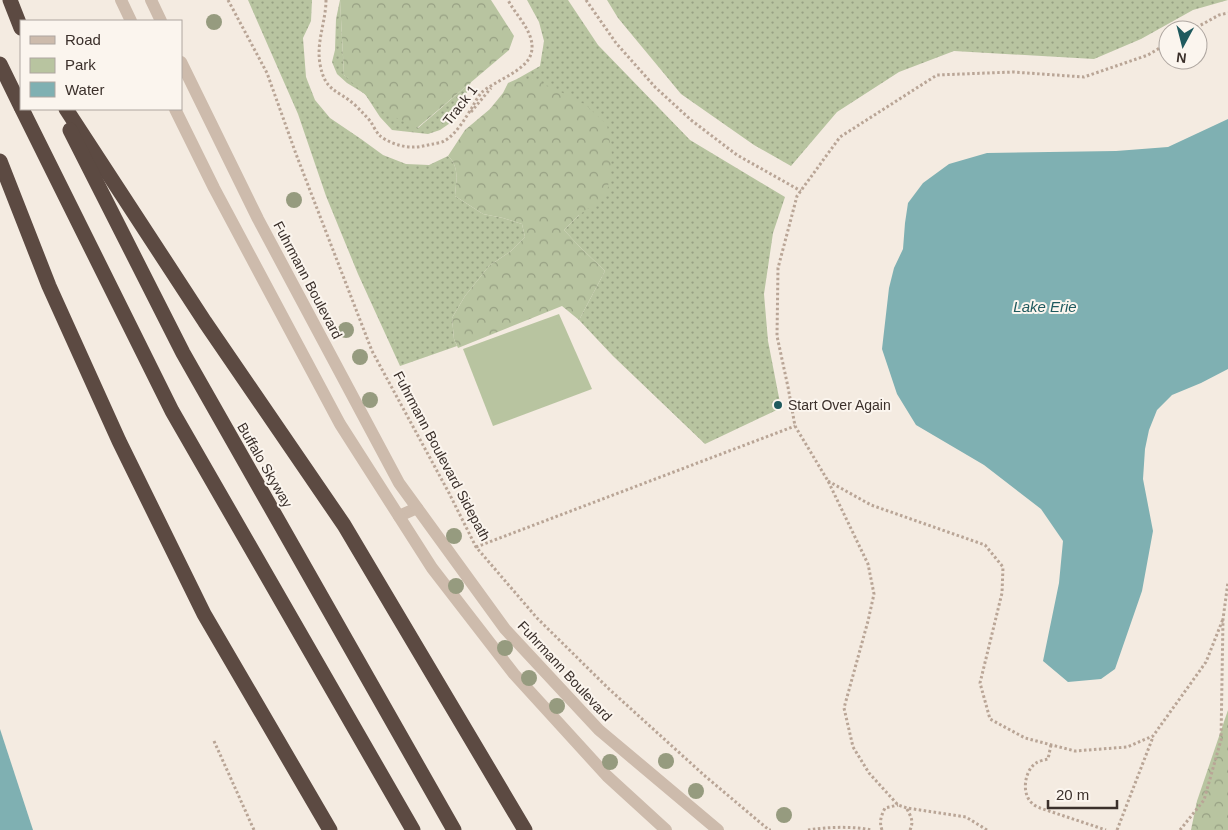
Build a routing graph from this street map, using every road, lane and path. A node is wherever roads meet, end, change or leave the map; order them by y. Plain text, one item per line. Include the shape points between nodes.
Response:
1 (10, 0) edge
2 (121, 0) edge
3 (151, 0) edge
4 (228, 0) edge
5 (326, 0) edge
6 (508, 0) edge
7 (586, 0) edge
8 (1228, 12) edge
9 (131, 20) edge
10 (161, 20) edge
11 (1208, 21) edge
12 (20, 25) edge
13 (1158, 49) edge
14 (0, 64) edge
15 (182, 64) edge
16 (20, 104) edge
17 (23, 110) edge
18 (60, 110) edge
19 (67, 110) edge
20 (175, 110) edge
21 (0, 161) edge
22 (801, 190) junction
23 (795, 426) junction
24 (828, 481) junction
25 (417, 508) junction
26 (399, 516) junction
27 (476, 547) junction
28 (1228, 582) edge
29 (1223, 619) junction
30 (1153, 736) junction
31 (214, 741) dead end
32 (1051, 745) junction
33 (898, 805) junction
34 (907, 808) junction
35 (254, 830) edge
36 (330, 830) edge
37 (413, 830) edge
38 (454, 830) edge
39 (525, 830) edge
40 (666, 830) edge
41 (718, 830) edge
42 (771, 830) edge
43 (808, 830) edge
44 (872, 830) edge
45 (882, 830) edge
46 (910, 830) edge
47 (987, 830) edge
48 (1106, 830) edge
49 (1117, 830) edge
50 (1180, 830) edge

1 - 12 highway
2 - 9 street
3 - 10 street
4 - 27 path, Fuhrmann Boulevard Sidepath via 268,73 372,351
5 - 6 path, Track 1 via 319,45 320,63 330,88 355,105 387,140 414,148 444,142 464,120 480,94 528,60 532,39
7 - 22 path via 616,43 692,120 737,155
8 - 11 path
13 - 22 path via 1084,77 1013,72 937,75 840,138
14 - 16 highway
15 - 25 street, Fuhrmann Boulevard via 258,219 399,484
17 - 37 highway via 172,411
18 - 38 highway, Buffalo Skyway via 182,353
19 - 39 highway via 344,525
20 - 26 street via 340,424
21 - 36 highway via 60,312 204,614
22 - 23 path via 778,268 777,336
23 - 24 path
23 - 27 path
24 - 32 path via 871,505 985,545 1003,567 1002,593 980,683 990,719 1025,738
24 - 33 path via 868,564 874,594 844,708 853,747 869,773
25 - 26 street
25 - 41 street, Fuhrmann Boulevard via 505,629 599,730
26 - 40 street via 432,568 514,674 607,776
27 - 42 path, Fuhrmann Boulevard Sidepath via 537,618 609,689 705,776
28 - 29 path
29 - 30 path via 1206,662
29 - 50 path via 1221,740 1204,800
30 - 32 path via 1127,747 1075,751
30 - 49 path
31 - 35 path
32 - 48 path via 1048,759 1036,763 1028,772 1025,784 1032,804
33 - 34 path
33 - 45 path via 885,808 880,818
34 - 46 path via 912,818
34 - 47 path via 966,817
43 - 44 path

